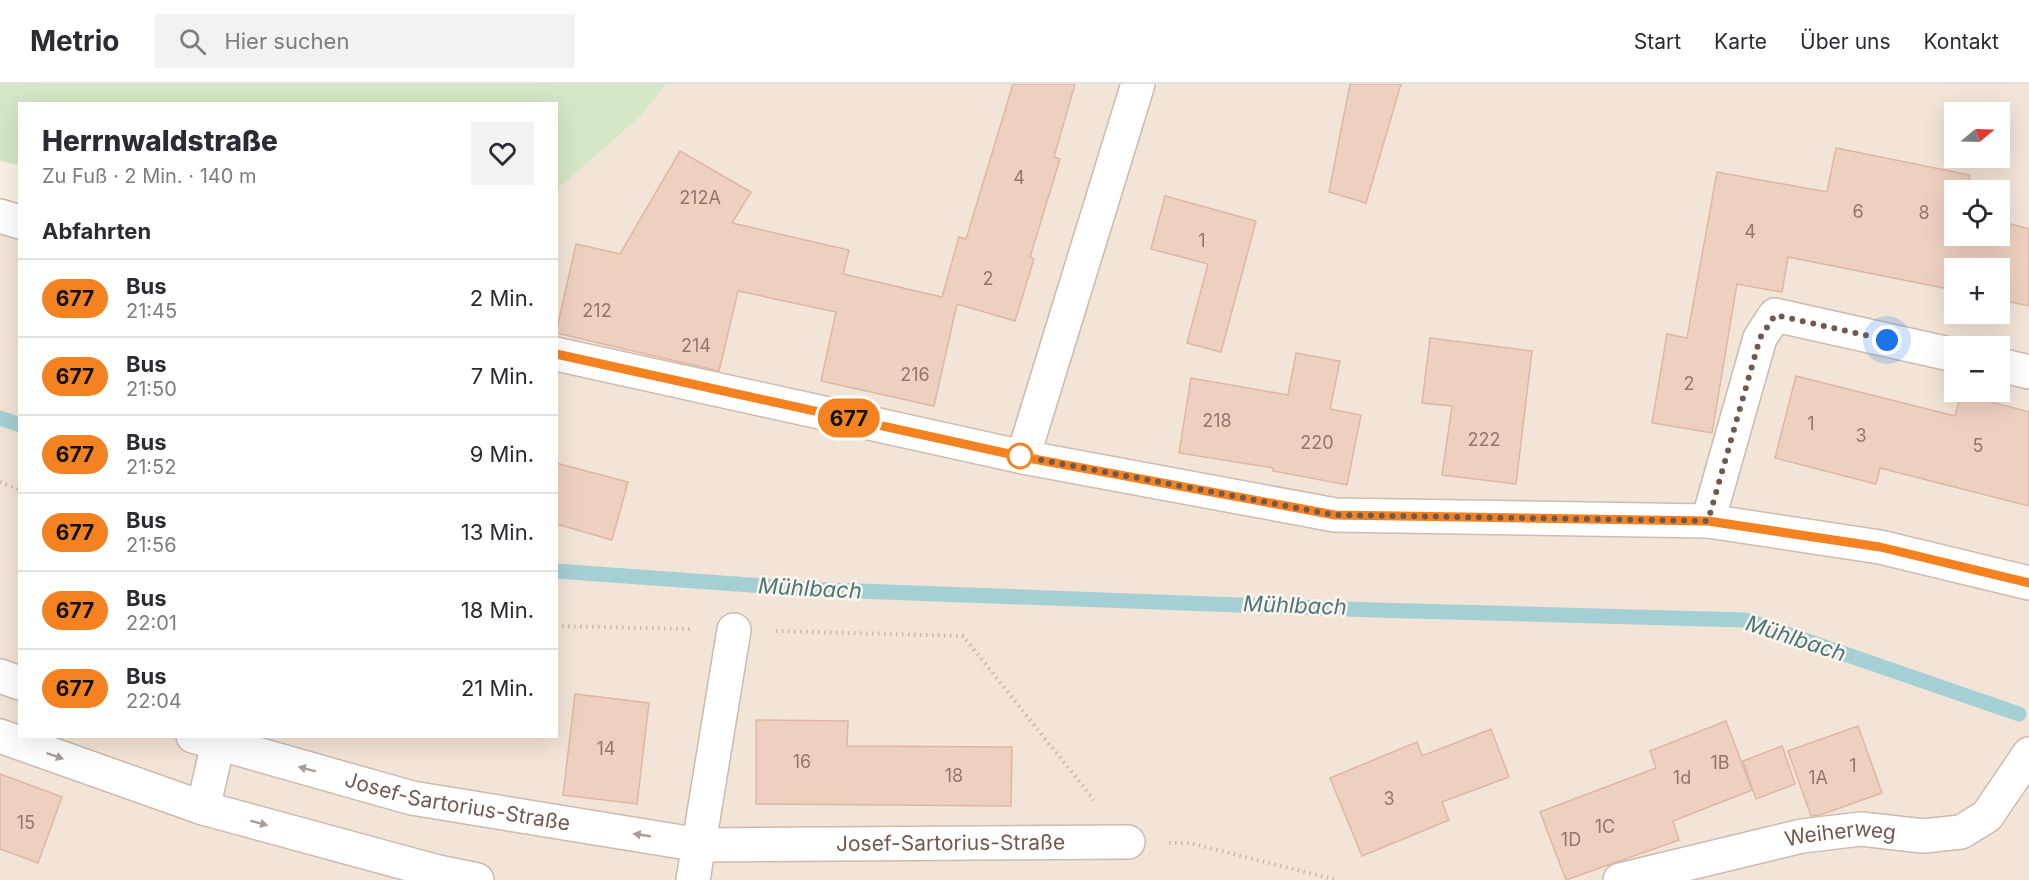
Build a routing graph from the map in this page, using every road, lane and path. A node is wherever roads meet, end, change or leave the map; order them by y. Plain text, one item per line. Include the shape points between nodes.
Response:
1 (1138, 84) edge
2 (0, 216) edge
3 (18, 221) edge
4 (1944, 353) edge
5 (558, 354) edge
6 (2010, 367) edge
7 (2029, 372) edge
8 (1023, 457) junction
9 (0, 482) edge
10 (18, 489) edge
11 (1708, 521) junction
12 (2029, 583) edge
13 (558, 626) edge
14 (734, 630) junction
15 (0, 676) edge
16 (18, 682) edge
17 (0, 736) edge
18 (205, 740) edge
19 (2029, 754) edge
20 (203, 808) junction
21 (1128, 842) junction
22 (700, 845) junction
23 (477, 880) edge
24 (693, 880) edge
25 (1337, 880) edge
26 (1620, 880) edge

1 - 8 street
2 - 3 street
4 - 11 street via 1775,315 1760,338
5 - 8 street
6 - 7 street
8 - 11 street via 1335,515
9 - 10 path
11 - 12 street via 1880,547
13 - 14 path
14 - 21 path via 963,636
14 - 22 street
15 - 16 street
17 -> 20 street
18 - 20 street, Josef-Sartorius-Straße
22 -> 18 street, Josef-Sartorius-Straße via 412,798
19 - 26 street, Weiherweg via 1987,816 1961,832 1923,836 1861,830 1802,836
20 -> 23 street
21 - 22 street, Josef-Sartorius-Straße
21 - 25 path via 1190,843
22 - 24 street

